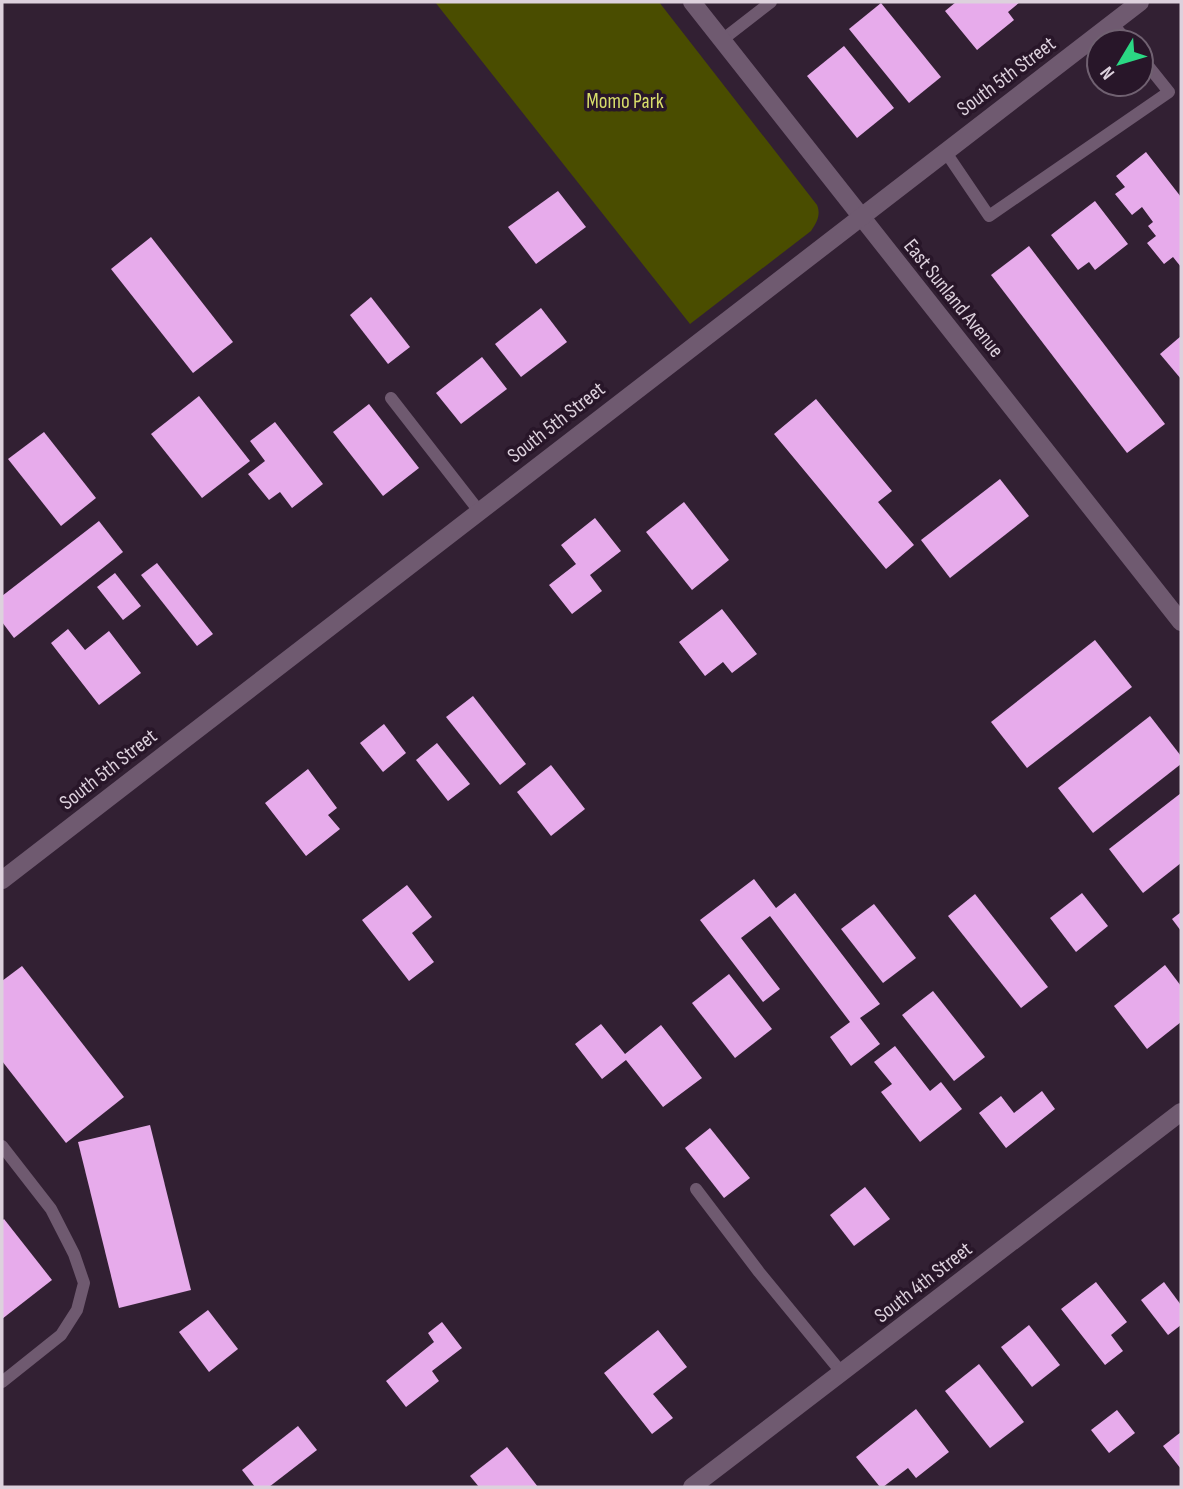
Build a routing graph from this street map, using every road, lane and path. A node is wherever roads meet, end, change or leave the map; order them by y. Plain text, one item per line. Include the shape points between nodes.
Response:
1 (692, 2) edge
2 (771, 2) edge
3 (1140, 2) edge
4 (1112, 23) junction
5 (1116, 28) edge
6 (722, 40) junction
7 (1155, 74) edge
8 (945, 151) junction
9 (860, 216) junction
10 (391, 398) dead end
11 (479, 511) junction
12 (1181, 622) edge
13 (2, 880) edge
14 (1181, 1112) edge
15 (2, 1146) edge
16 (696, 1189) dead end
17 (842, 1373) junction
18 (2, 1382) edge
19 (692, 1487) edge

1 - 6 street, East Sunland Avenue
2 - 6 lane
3 - 4 street, South 5th Street
4 - 5 lane
4 - 8 street, South 5th Street
6 - 9 street, East Sunland Avenue
7 - 8 lane via 1169,92 989,216
8 - 9 street, South 5th Street
9 - 11 street, South 5th Street
9 - 12 street, East Sunland Avenue
10 - 11 lane
11 - 13 street, South 5th Street
14 - 17 street, South 4th Street
15 - 18 lane via 51,1209 84,1283 77,1310 61,1335
16 - 17 lane
17 - 19 street, South 4th Street

